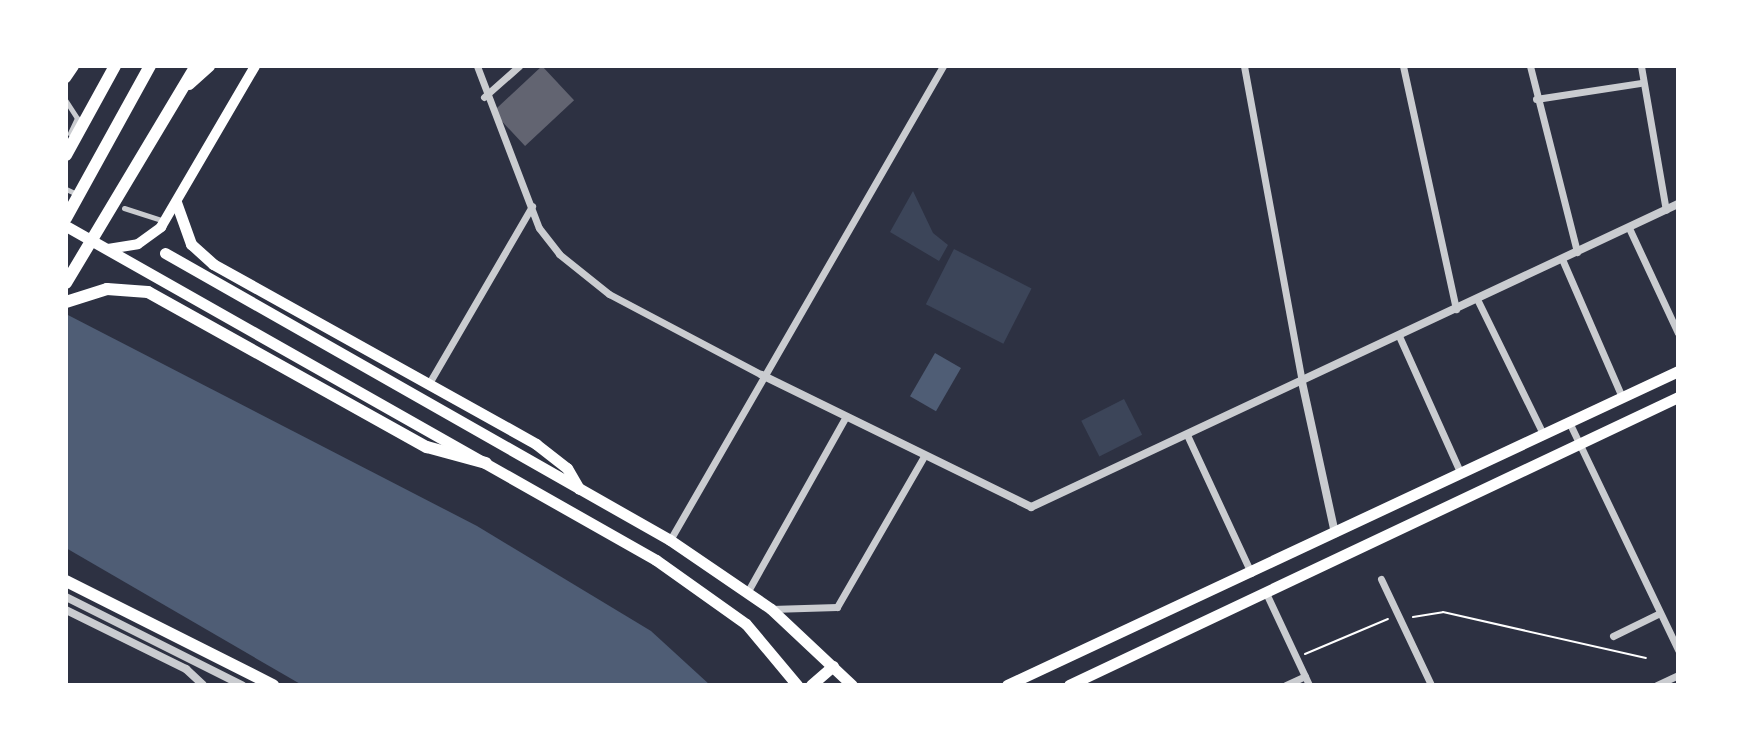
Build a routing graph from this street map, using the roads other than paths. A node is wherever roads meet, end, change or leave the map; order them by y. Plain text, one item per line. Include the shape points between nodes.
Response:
1 (74, 66) edge
2 (115, 66) edge
3 (150, 66) edge
4 (196, 66) edge
5 (209, 66) edge
6 (255, 66) edge
7 (477, 66) edge
8 (519, 66) edge
9 (943, 66) edge
10 (1244, 66) edge
11 (1403, 66) edge
12 (1530, 66) edge
13 (1641, 66) edge
14 (66, 78) edge
15 (1640, 83) junction
16 (183, 88) junction
17 (484, 97) junction
18 (1536, 99) junction
19 (66, 101) edge
20 (70, 133) dead end
21 (66, 155) edge
22 (66, 189) edge
23 (80, 195) junction
24 (176, 202) junction
25 (1678, 204) edge
26 (532, 206) junction
27 (124, 208) dead end
28 (1666, 210) junction
29 (66, 218) edge
30 (165, 222) junction
31 (66, 226) edge
32 (1629, 228) junction
33 (108, 249) junction
34 (1577, 252) junction
35 (165, 253) dead end
36 (1562, 259) junction
37 (66, 283) edge
38 (1477, 299) junction
39 (66, 302) edge
40 (1456, 309) junction
41 (1678, 333) edge
42 (1399, 336) junction
43 (1678, 371) edge
44 (762, 375) junction
45 (1302, 382) junction
46 (428, 385) junction
47 (1622, 397) junction
48 (1678, 397) edge
49 (845, 418) junction
50 (1569, 422) junction
51 (1543, 434) junction
52 (1188, 437) junction
53 (1579, 443) junction
54 (923, 458) junction
55 (486, 463) junction
56 (1461, 474) junction
57 (580, 490) junction
58 (1335, 533) junction
59 (670, 540) junction
60 (1251, 574) junction
61 (1381, 579) dead end
62 (66, 581) edge
63 (748, 591) junction
64 (1266, 593) junction
65 (66, 597) edge
66 (771, 609) junction
67 (66, 610) edge
68 (1660, 613) junction
69 (1613, 636) dead end
70 (1678, 650) edge
71 (833, 666) junction
72 (1678, 675) edge
73 (1305, 676) junction
74 (203, 685) edge
75 (242, 685) edge
76 (273, 685) edge
77 (797, 685) edge
78 (811, 685) edge
79 (852, 685) edge
80 (1007, 685) edge
81 (1069, 685) edge
82 (1286, 685) edge
83 (1309, 685) edge
84 (1431, 685) edge
85 (1657, 685) edge

1 - 14 main road
2 - 21 highway
3 - 23 highway
4 - 16 highway
5 - 16 highway
6 - 24 main road
7 - 17 street
8 - 17 street
9 - 44 street
10 - 45 street
11 - 40 street
12 - 18 street
13 - 15 street
15 - 18 street
15 - 28 street
16 - 37 highway
17 - 26 street
18 - 34 street
19 - 20 street via 77,118
22 - 23 street
23 - 29 highway
24 - 30 main road
24 - 46 main road via 191,244 213,264
25 - 28 street
26 - 44 street via 546,236 582,276
26 - 46 street
27 - 30 street
28 - 32 street
30 - 33 main road via 138,244
31 - 33 main road
32 - 34 street
32 - 41 street
33 - 55 main road
34 - 36 street
35 - 57 main road
36 - 38 street
36 - 47 street
38 - 40 street
38 - 51 street
39 - 55 highway via 128,289 167,301 427,447
40 - 42 street
42 - 45 street
42 - 56 street
43 - 47 main road
44 - 49 street
44 - 59 street
45 - 52 street
45 - 58 street
46 - 57 main road via 554,456
47 - 50 main road
48 - 53 main road
49 - 54 street
49 - 63 street
50 - 51 main road
50 - 53 street
51 - 56 main road
52 - 54 street via 1031,507
52 - 60 street
53 - 64 main road
53 - 68 street
54 - 66 street via 837,607
55 - 77 main road via 714,597
56 - 58 main road
57 - 59 main road
58 - 60 main road
59 - 63 main road
60 - 80 main road
61 - 84 street
62 - 76 highway
63 - 66 main road
64 - 73 street
64 - 81 main road
65 - 75 street
66 - 71 main road
67 - 74 street via 186,669
68 - 69 street
68 - 70 street
71 - 78 main road
71 - 79 main road
72 - 85 street
73 - 82 street
73 - 83 street

